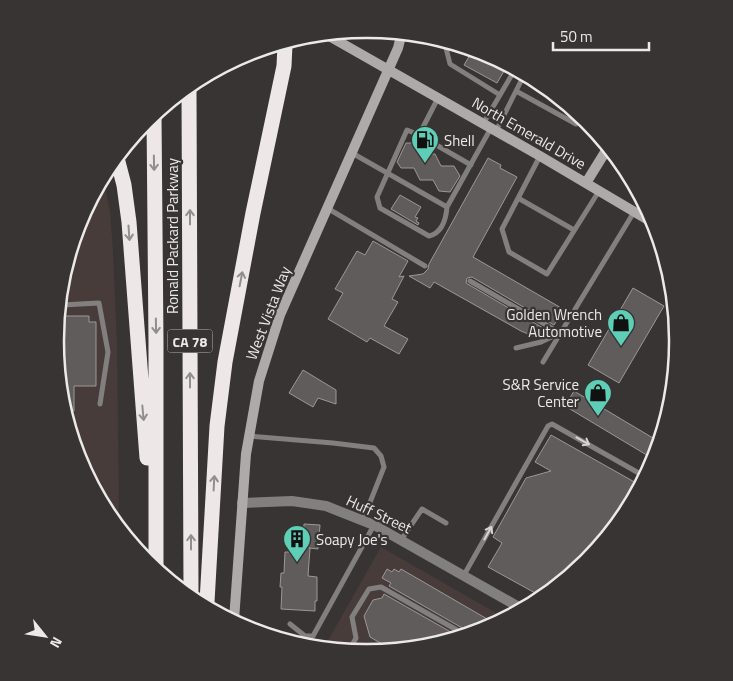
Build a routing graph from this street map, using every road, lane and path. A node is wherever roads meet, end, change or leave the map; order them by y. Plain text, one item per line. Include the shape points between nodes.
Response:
1 (335, 39) edge
2 (400, 39) edge
3 (446, 48) edge
4 (285, 49) edge
5 (388, 70) junction
6 (512, 75) edge
7 (521, 80) edge
8 (516, 91) junction
9 (189, 95) edge
10 (500, 95) junction
11 (438, 98) junction
12 (577, 123) edge
13 (154, 124) edge
14 (490, 128) junction
15 (419, 135) junction
16 (604, 152) edge
17 (351, 153) junction
18 (540, 156) junction
19 (471, 165) junction
20 (119, 166) edge
21 (387, 173) junction
22 (586, 183) junction
23 (599, 191) junction
24 (518, 198) junction
25 (448, 207) junction
26 (327, 208) junction
27 (634, 211) junction
28 (642, 216) edge
29 (574, 230) junction
30 (425, 266) dead end
31 (470, 281) dead end
32 (66, 305) edge
33 (560, 333) junction
34 (516, 348) dead end
35 (543, 362) dead end
36 (100, 404) dead end
37 (249, 436) junction
38 (639, 473) edge
39 (242, 503) junction
40 (363, 520) junction
41 (446, 522) dead end
42 (374, 525) junction
43 (401, 540) junction
44 (155, 558) edge
45 (156, 558) edge
46 (464, 575) junction
47 (191, 587) edge
48 (207, 598) edge
49 (515, 605) edge
50 (234, 613) edge
51 (290, 624) dead end
52 (456, 630) edge
53 (353, 643) edge

1 - 5 main road, North Emerald Drive
2 - 5 main road, West Vista Way
3 - 10 lane via 450,64
48 -> 4 highway via 217,426 225,362
5 - 11 main road, North Emerald Drive
5 - 17 main road, West Vista Way
6 - 10 lane
7 - 8 lane
8 - 12 lane
8 - 14 lane
47 -> 9 highway, Ronald Packard Parkway / CA 78
10 - 14 lane
11 - 14 main road, North Emerald Drive
11 - 15 lane
13 -> 45 highway, Ronald Packard Parkway / CA 78
14 - 18 main road, North Emerald Drive
14 - 19 lane
15 - 19 lane
15 - 21 lane via 407,130
16 - 22 main road
17 - 21 lane
17 - 26 main road, West Vista Way
18 - 22 main road, North Emerald Drive
18 - 24 lane
19 - 25 lane
20 -> 44 highway via 128,222
21 - 25 lane
21 - 25 lane via 377,197 380,208 429,236 446,221
22 - 23 main road, North Emerald Drive
23 - 27 main road, North Emerald Drive
23 - 29 lane
24 - 29 lane
24 - 29 lane via 502,229 509,252 547,274
26 - 30 lane
26 - 37 main road, West Vista Way via 280,315 259,381
27 - 28 main road, North Emerald Drive
27 - 33 lane
31 - 33 lane
32 - 36 lane via 99,303 108,352
33 - 34 lane
33 - 35 lane
37 - 39 main road, West Vista Way
37 - 40 lane via 374,448 384,467
46 -> 38 lane via 548,426 552,424
39 - 40 street, Huff Street via 292,501 326,506
39 - 50 main road, West Vista Way
40 - 42 street, Huff Street
41 - 43 lane via 422,509
42 - 43 street, Huff Street
42 - 51 lane via 313,636 305,636
43 - 46 street, Huff Street
46 - 49 street, Huff Street
52 - 53 lane via 381,587 369,589 352,617 356,638

